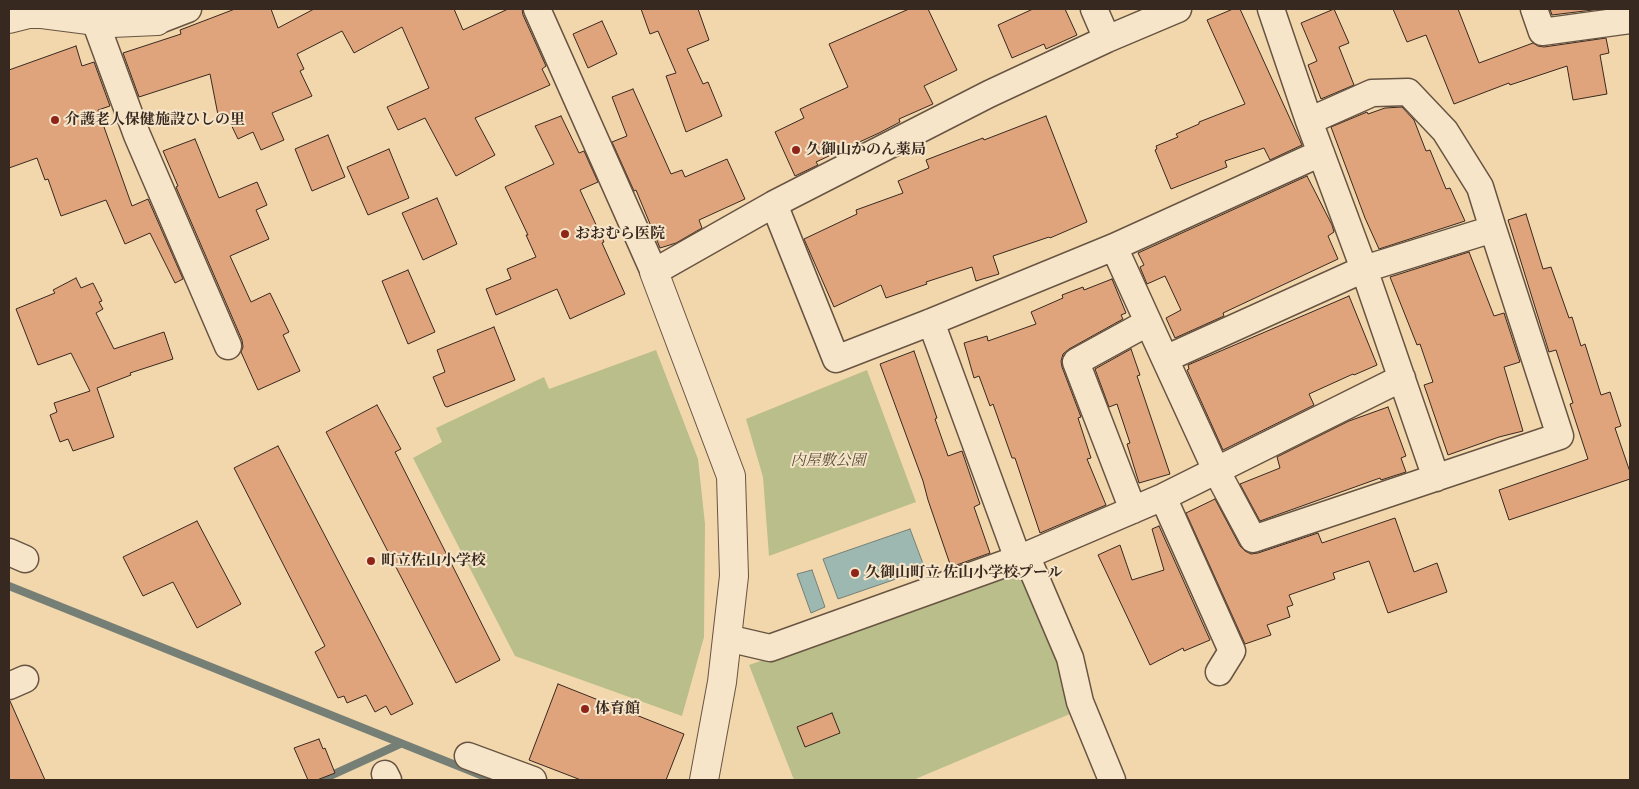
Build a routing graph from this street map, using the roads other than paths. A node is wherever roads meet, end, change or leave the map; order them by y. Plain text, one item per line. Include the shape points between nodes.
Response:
1 (188, 9) edge
2 (1094, 9) edge
3 (1178, 9) edge
4 (1271, 9) edge
5 (1534, 9) edge
6 (547, 12) edge
7 (21, 14) edge
8 (1630, 20) edge
9 (95, 21) junction
10 (157, 21) joint
11 (1107, 39) junction
12 (1308, 120) junction
13 (1321, 153) junction
14 (774, 204) junction
15 (1494, 229) junction
16 (1114, 247) junction
17 (1364, 269) junction
18 (654, 272) junction
19 (931, 322) junction
20 (1147, 323) junction
21 (228, 346) dead end
22 (1165, 359) junction
23 (1402, 378) junction
24 (1216, 470) junction
25 (1436, 478) junction
26 (1163, 497) junction
27 (1133, 510) junction
28 (1022, 557) junction
29 (727, 638) junction
30 (1219, 672) dead end
31 (468, 756) dead end
32 (533, 780) edge
33 (704, 780) edge
34 (1112, 780) edge

1 - 10 street
2 - 11 street
3 - 11 street
4 - 12 street
5 - 8 street via 1542,32
6 - 18 street
7 - 9 street via 48,14
9 - 10 street
9 - 21 street via 137,134
11 - 14 street via 989,94
12 - 13 street
12 - 15 street via 1372,93 1408,92 1445,131 1480,187
13 - 16 street
13 - 17 street
14 - 18 street
14 - 19 street via 836,359
15 - 17 street
15 - 25 street via 1560,436
16 - 19 street
16 - 20 street
17 - 22 street
17 - 23 street
18 - 29 street via 731,476 734,576
19 - 28 street
20 - 22 street
20 - 27 street via 1076,362
22 - 24 street
23 - 24 street
23 - 25 street
24 - 25 street via 1253,539
24 - 26 street
26 - 27 street
26 - 30 street via 1232,650
27 - 28 street
28 - 29 street via 770,648
28 - 34 street via 1070,658 1080,702
29 - 33 street
31 - 32 street

